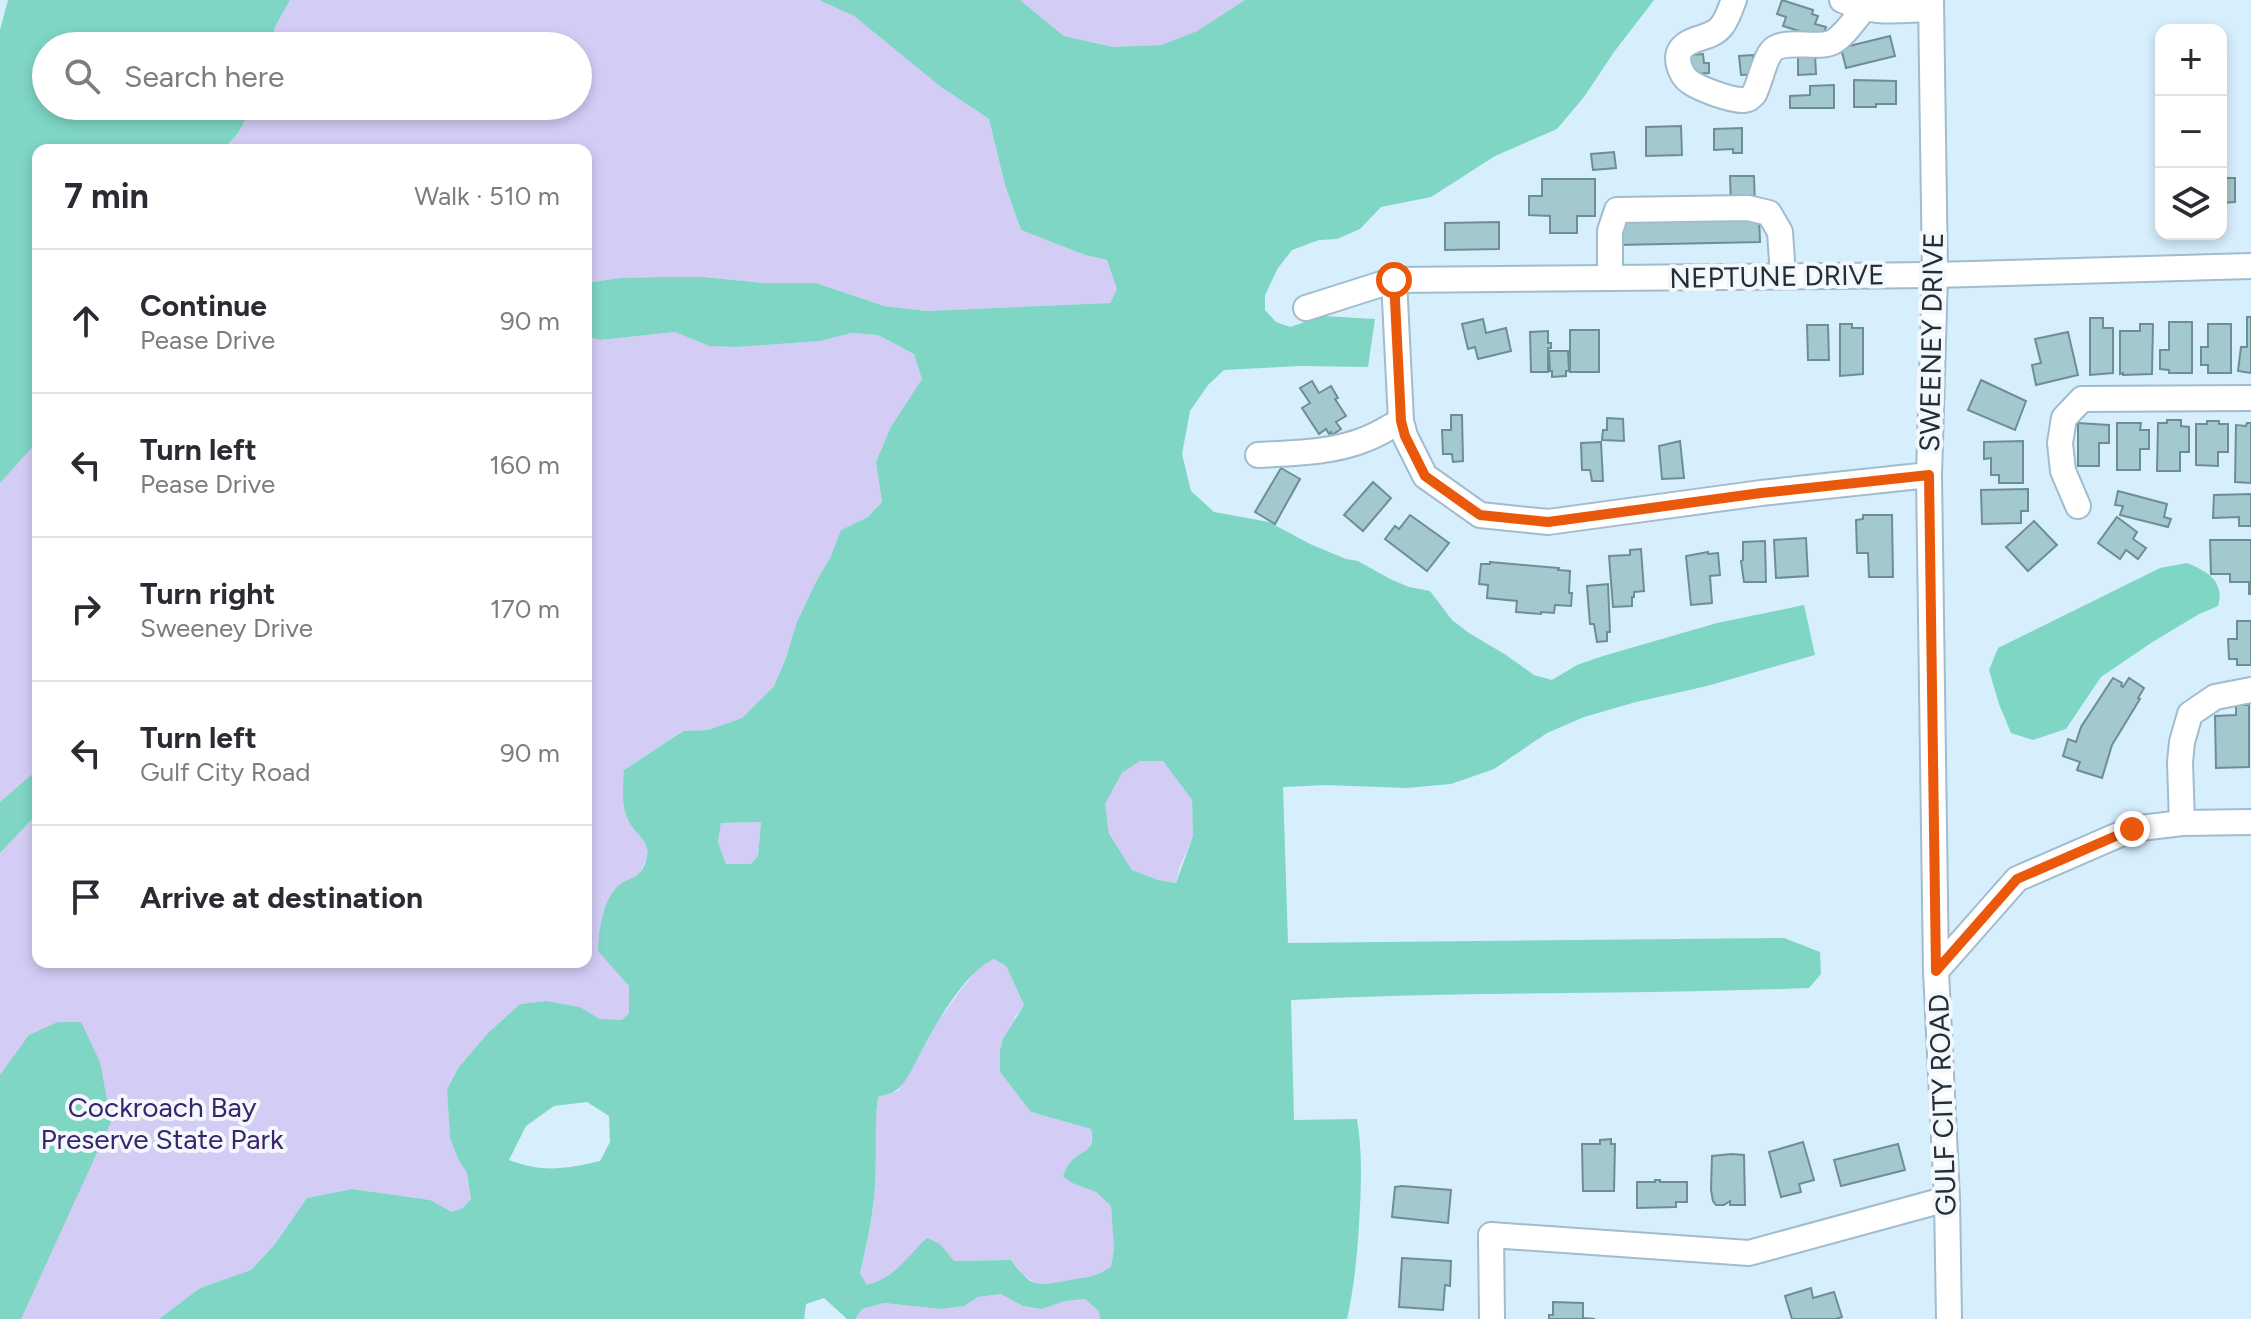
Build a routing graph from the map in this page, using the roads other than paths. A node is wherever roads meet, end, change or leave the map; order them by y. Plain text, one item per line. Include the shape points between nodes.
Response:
1 (1734, 0) edge
2 (1853, 4) edge
3 (1931, 4) edge
4 (2251, 266) edge
5 (1935, 275) junction
6 (1783, 276) junction
7 (1610, 278) junction
8 (1394, 280) junction
9 (1306, 308) dead end
10 (2251, 398) edge
11 (1401, 421) junction
12 (1258, 455) dead end
13 (1929, 475) junction
14 (2078, 506) dead end
15 (2251, 690) edge
16 (2251, 822) edge
17 (2182, 823) junction
18 (1936, 971) junction
19 (1947, 1199) junction
20 (1492, 1319) edge
21 (1949, 1319) edge

1 - 2 street via 1720,28 1689,42 1680,49 1678,60 1689,82 1742,100 1754,94 1770,52 1778,46 1833,42
2 - 3 street via 1873,11
3 - 5 street, SWEENEY DRIVE
4 - 5 street, NEPTUNE DRIVE
5 - 6 street, NEPTUNE DRIVE
5 - 13 street, SWEENEY DRIVE
6 - 7 street, NEPTUNE DRIVE
6 - 7 street via 1780,232 1769,213 1748,208 1617,210 1610,231
7 - 8 street, NEPTUNE DRIVE
8 - 9 street, NEPTUNE DRIVE
8 - 11 street
10 - 14 street via 2082,399 2064,418 2060,443 2063,471
11 - 12 street via 1346,446
11 - 13 street via 1425,476 1480,515 1548,522
13 - 18 street, SWEENEY DRIVE
15 - 17 street via 2215,697 2190,714 2180,762
16 - 17 street, GULF CITY ROAD
17 - 18 street, GULF CITY ROAD via 2132,829 2017,879
18 - 19 street, GULF CITY ROAD
19 - 20 street via 1749,1253 1491,1235
19 - 21 street, GULF CITY ROAD

